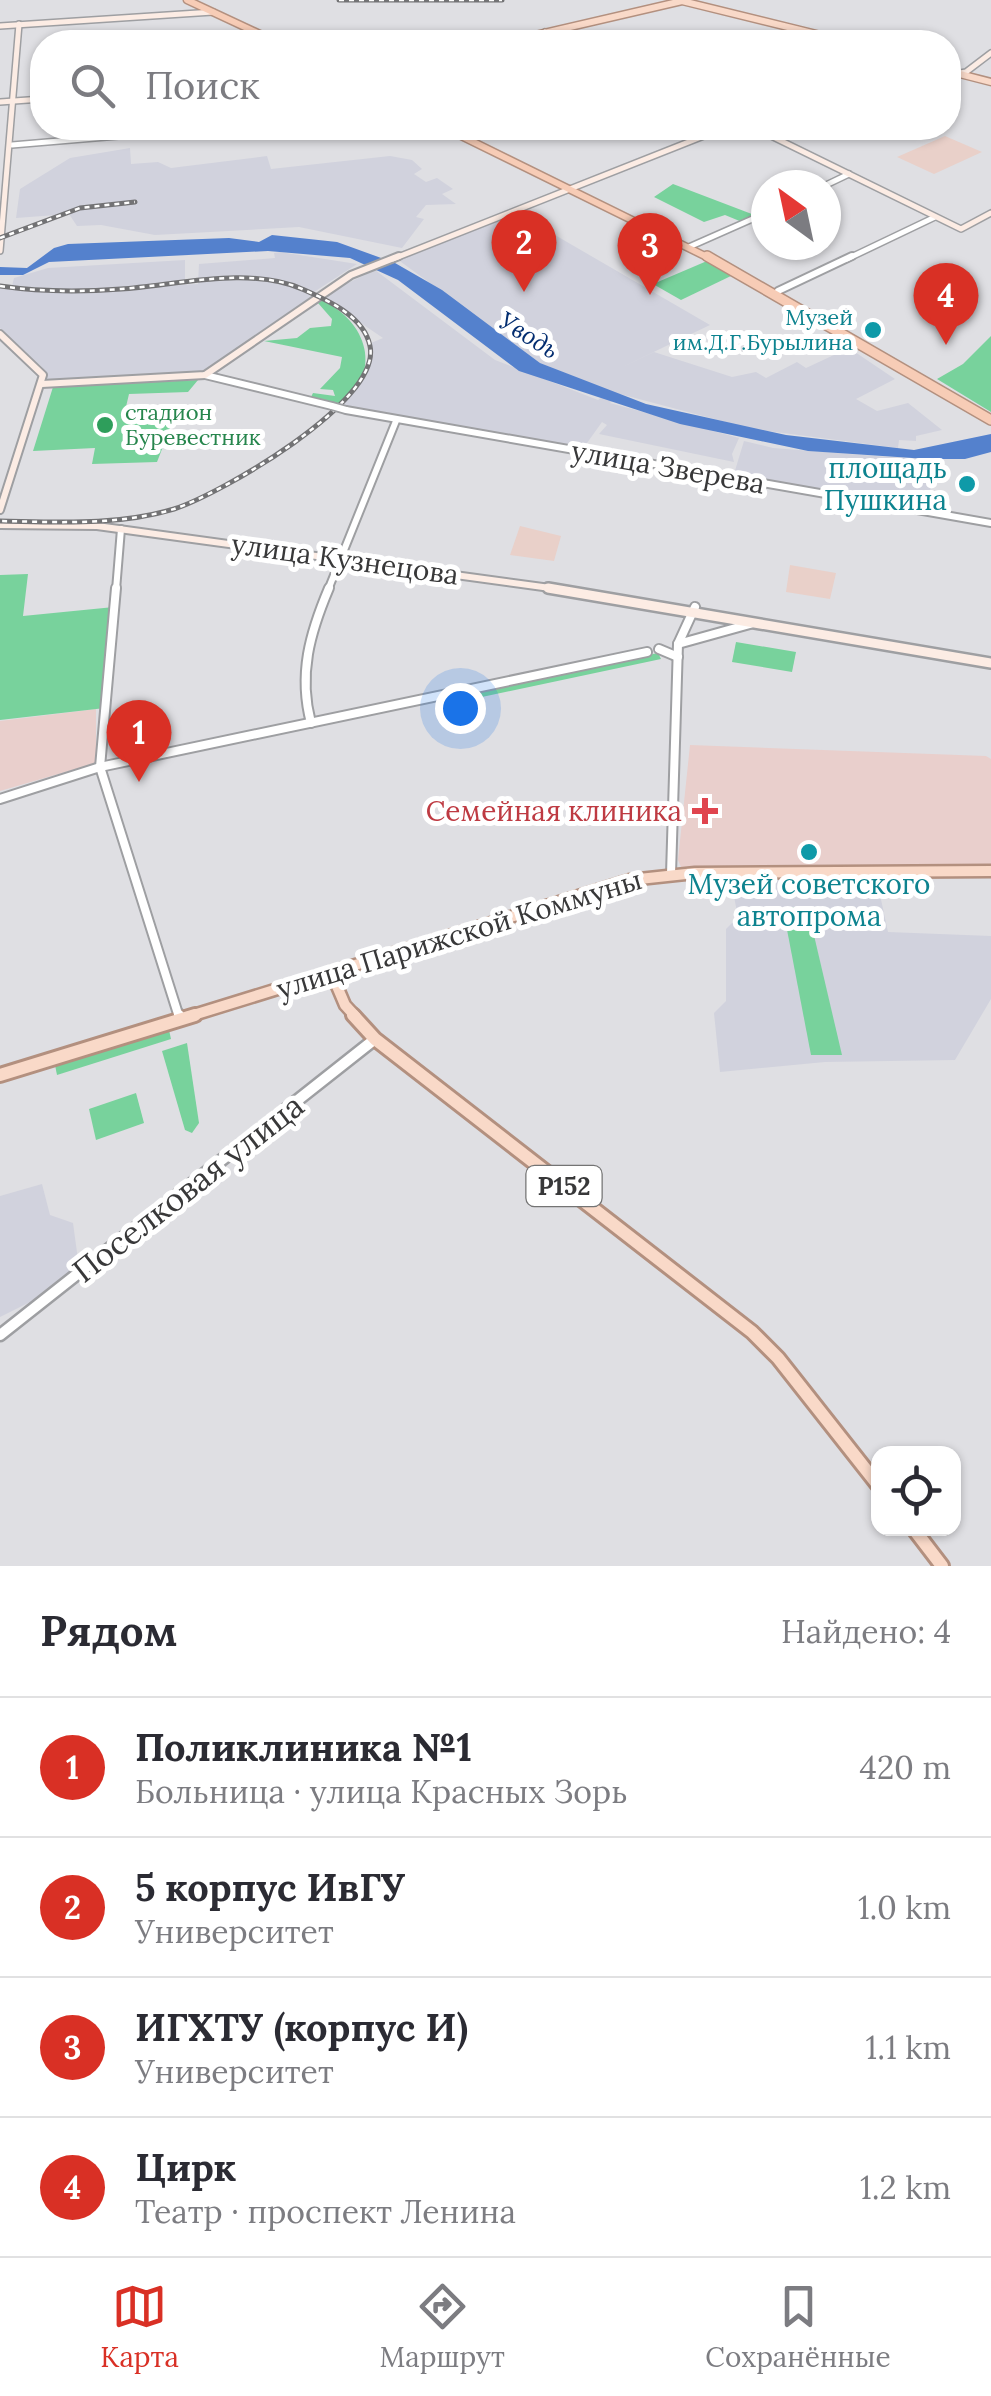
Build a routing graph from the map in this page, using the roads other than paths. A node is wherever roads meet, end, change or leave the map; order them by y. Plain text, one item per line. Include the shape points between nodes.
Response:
1 (185, 0) edge
2 (682, 2) edge
3 (209, 11) junction
4 (19, 24) junction
5 (0, 26) edge
6 (793, 29) junction
7 (248, 30) edge
8 (559, 30) edge
9 (797, 30) edge
10 (797, 30) edge
11 (991, 55) edge
12 (961, 74) edge
13 (965, 74) junction
14 (991, 80) edge
15 (30, 100) edge
16 (14, 101) junction
17 (0, 102) edge
18 (71, 140) edge
19 (473, 140) edge
20 (480, 140) edge
21 (696, 140) edge
22 (699, 140) edge
23 (780, 140) edge
24 (12, 145) junction
25 (849, 174) junction
26 (841, 178) edge
27 (580, 186) junction
28 (593, 187) junction
29 (991, 213) edge
30 (934, 216) junction
31 (751, 220) edge
32 (691, 246) junction
33 (0, 251) edge
34 (778, 291) junction
35 (316, 295) joint
36 (0, 334) edge
37 (205, 375) junction
38 (42, 384) junction
39 (991, 418) edge
40 (396, 421) junction
41 (0, 510) edge
42 (991, 522) edge
43 (0, 525) edge
44 (121, 529) junction
45 (340, 558) junction
46 (692, 608) junction
47 (755, 621) junction
48 (678, 644) junction
49 (659, 649) dead end
50 (647, 652) dead end
51 (678, 658) junction
52 (991, 661) edge
53 (311, 722) junction
54 (100, 767) junction
55 (0, 799) edge
56 (991, 871) edge
57 (671, 874) junction
58 (331, 972) junction
59 (180, 1019) junction
60 (376, 1039) junction
61 (0, 1075) edge
62 (0, 1335) edge
63 (871, 1476) edge
64 (918, 1536) edge
65 (942, 1566) edge

1 - 3 highway
2 - 6 main road
2 - 8 main road
3 - 4 main road
3 - 7 highway
4 - 5 main road
4 - 16 main road
6 - 9 main road
6 - 10 main road
11 - 13 main road
12 - 13 main road
13 - 14 main road
15 - 16 main road
16 - 17 main road
16 - 24 main road
18 - 24 street
19 - 27 highway
20 - 27 highway
21 - 27 main road
22 - 28 main road
23 - 25 main road
24 - 33 main road
25 - 26 street
25 - 30 main road
27 - 28 highway
27 - 32 highway
27 - 35 main road via 392,257
28 - 32 highway
29 - 30 main road via 960,230
30 - 34 street
31 - 32 street
32 - 34 highway
32 - 39 highway
34 - 39 highway
35 - 37 main road
36 - 38 main road via 37,366
37 - 38 main road
37 - 40 street, улица Зверева, bridge
38 - 41 main road
40 - 42 street, улица Зверева
40 - 45 street
43 - 44 main road, улица Кузнецова
44 - 45 main road, улица Кузнецова
44 - 54 street
45 - 46 main road, улица Кузнецова
45 - 53 street via 303,666
46 - 47 main road, улица Кузнецова
46 - 48 street
46 - 52 main road, улица Кузнецова
47 - 48 street
47 - 52 main road, улица Кузнецова
48 - 51 street
49 - 51 street
50 - 53 street
51 - 57 street
53 - 54 street
54 - 55 street
54 - 59 street
56 - 57 main road, улица Парижской Коммуны
57 - 58 main road, улица Парижской Коммуны via 599,888
58 - 59 main road, улица Парижской Коммуны
58 - 60 main road, Р152 via 346,1004
59 - 61 main road, улица Парижской Коммуны
60 - 62 street, Поселковая улица
60 - 63 main road, Р152 via 766,1346
64 - 65 main road

